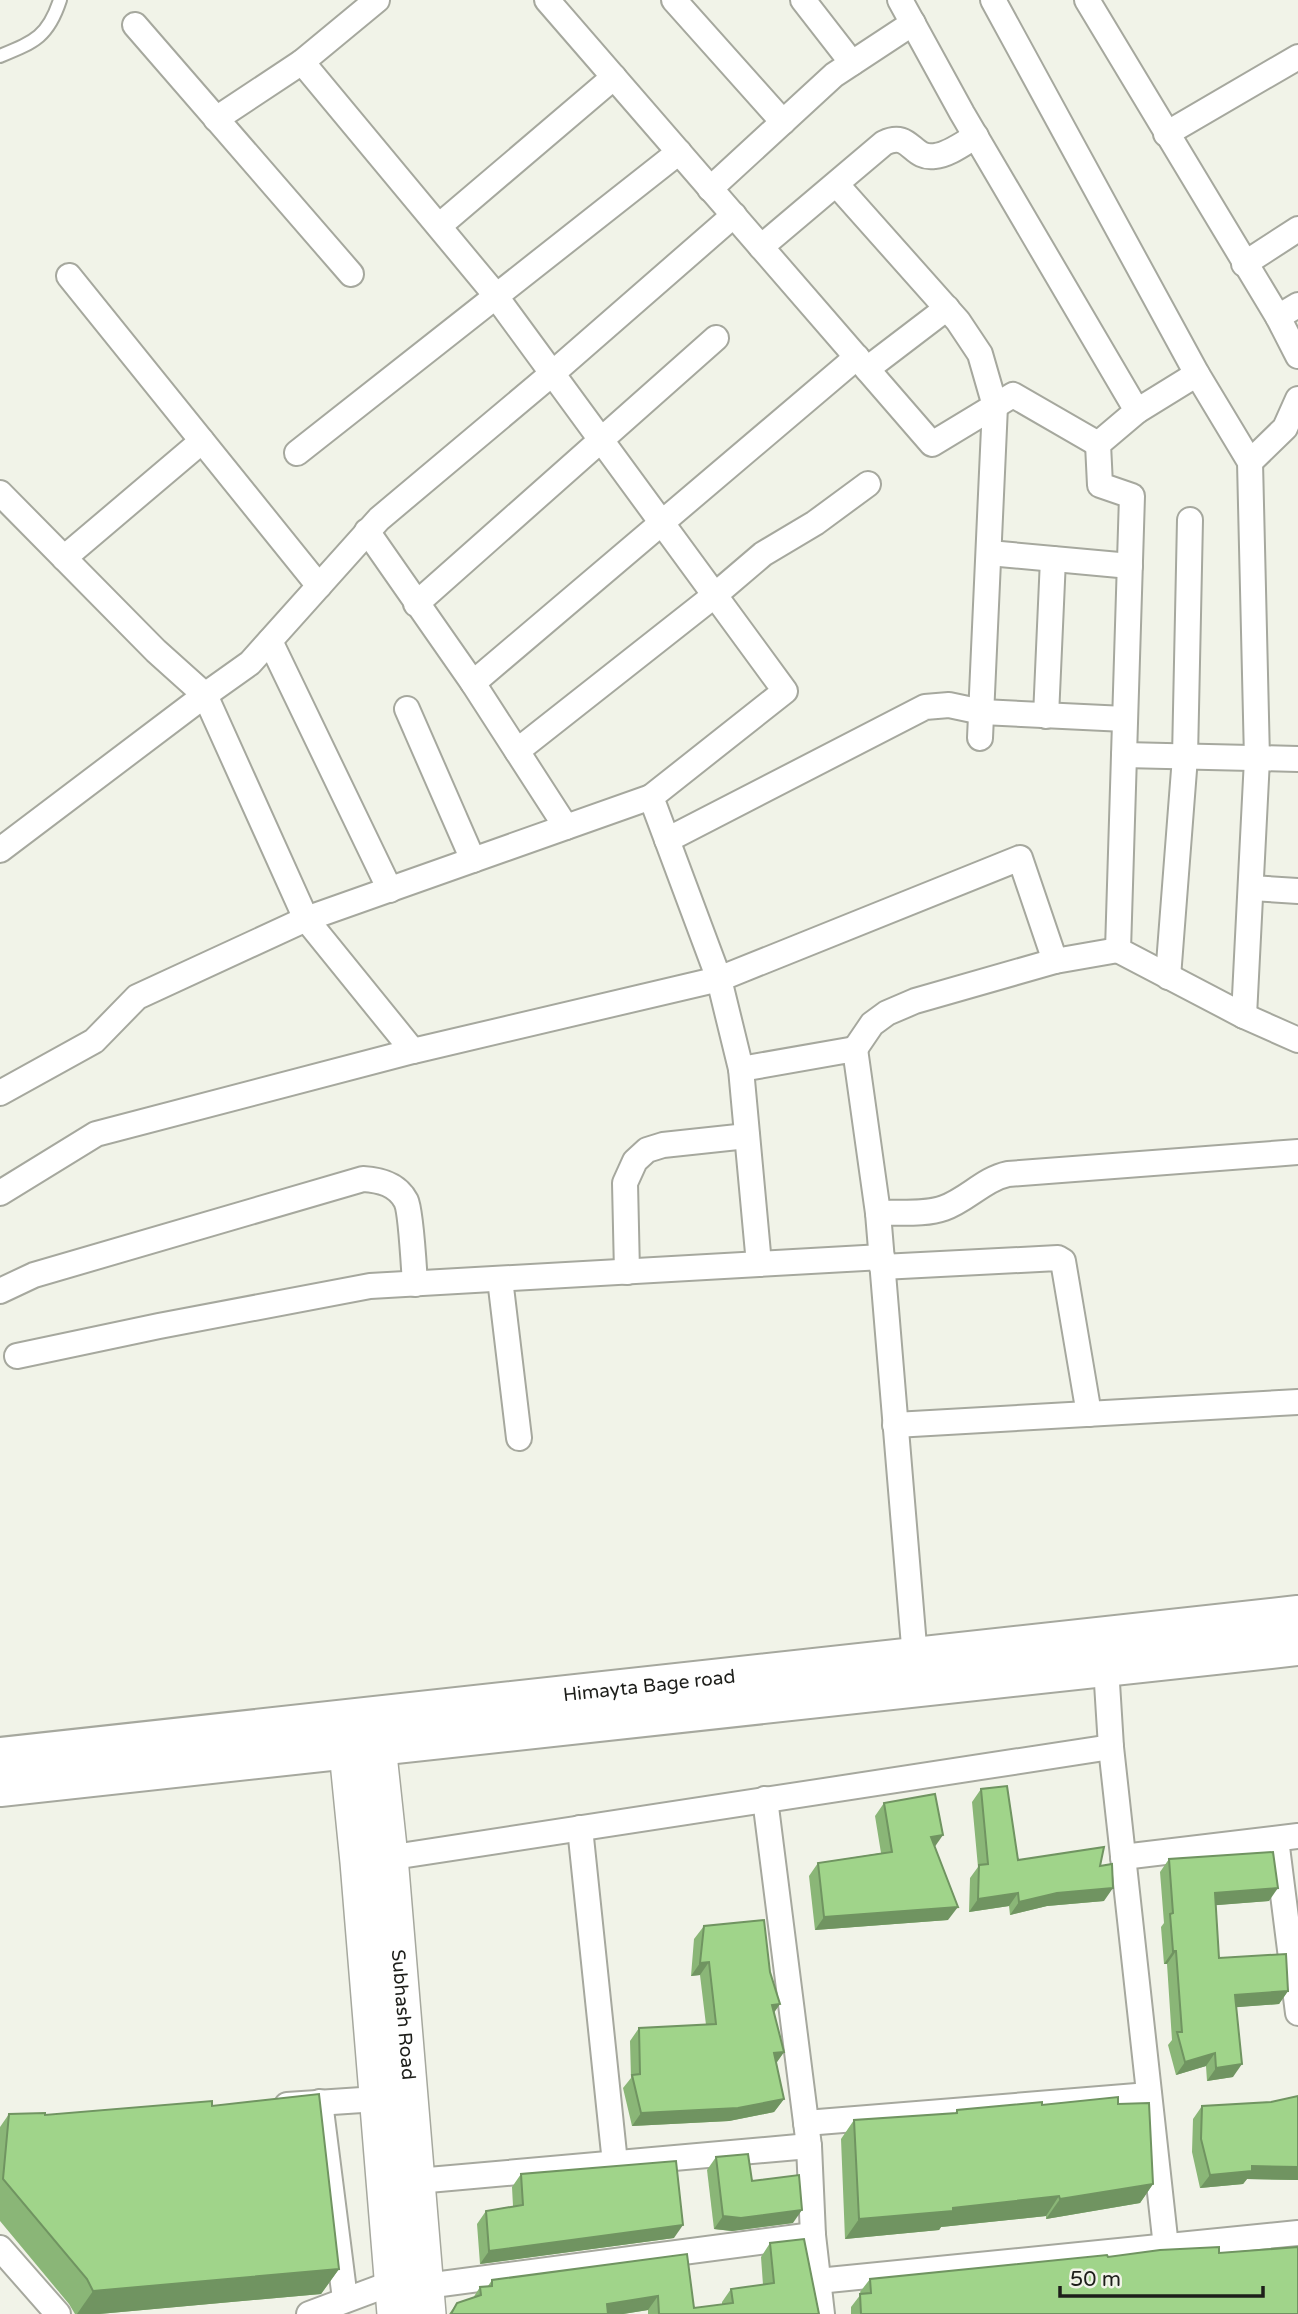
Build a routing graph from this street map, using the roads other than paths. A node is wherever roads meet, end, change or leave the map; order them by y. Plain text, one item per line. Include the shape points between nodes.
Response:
1 (60, 0) edge
2 (377, 0) edge
3 (547, 0) edge
4 (674, 0) edge
5 (803, 0) edge
6 (900, 0) edge
7 (993, 0) edge
8 (1097, 4) edge
9 (913, 23) junction
10 (135, 26) dead end
11 (0, 55) edge
12 (1298, 57) edge
13 (302, 62) junction
14 (852, 64) junction
15 (614, 77) junction
16 (216, 119) junction
17 (782, 122) junction
18 (1166, 134) junction
19 (976, 136) junction
20 (678, 152) junction
21 (837, 185) junction
22 (710, 189) junction
23 (734, 215) junction
24 (439, 226) junction
25 (1298, 229) edge
26 (761, 247) junction
27 (1244, 264) junction
28 (351, 274) dead end
29 (69, 276) dead end
30 (496, 296) junction
31 (947, 308) junction
32 (1288, 311) edge
33 (716, 338) dead end
34 (1298, 356) edge
35 (862, 363) junction
36 (552, 373) junction
37 (1197, 374) junction
38 (1298, 399) edge
39 (995, 406) junction
40 (1138, 411) junction
41 (601, 438) junction
42 (202, 441) junction
43 (1098, 444) junction
44 (297, 453) dead end
45 (1250, 461) junction
46 (868, 484) dead end
47 (0, 494) edge
48 (1190, 520) dead end
49 (662, 523) junction
50 (367, 531) junction
51 (989, 553) junction
52 (64, 558) junction
53 (1053, 559) junction
54 (1130, 566) junction
55 (319, 586) junction
56 (715, 595) junction
57 (416, 604) junction
58 (270, 641) junction
59 (473, 683) junction
60 (205, 695) junction
61 (407, 709) dead end
62 (982, 712) junction
63 (1046, 716) junction
64 (1125, 719) junction
65 (980, 738) dead end
66 (517, 751) junction
67 (1124, 755) junction
68 (1185, 757) junction
69 (1257, 759) junction
70 (1298, 759) edge
71 (651, 797) junction
72 (566, 827) junction
73 (667, 840) junction
74 (0, 850) edge
75 (473, 860) junction
76 (1251, 888) junction
77 (390, 890) junction
78 (1298, 891) edge
79 (306, 919) junction
80 (1118, 950) junction
81 (1055, 961) junction
82 (1168, 977) junction
83 (719, 979) junction
84 (1244, 1016) junction
85 (1298, 1040) edge
86 (855, 1049) junction
87 (413, 1051) junction
88 (741, 1069) junction
89 (0, 1093) edge
90 (747, 1136) junction
91 (1298, 1152) edge
92 (0, 1193) edge
93 (878, 1213) junction
94 (882, 1262) junction
95 (759, 1264) junction
96 (627, 1272) junction
97 (500, 1279) junction
98 (415, 1284) junction
99 (0, 1291) edge
100 (16, 1356) dead end
101 (1298, 1402) edge
102 (1088, 1414) junction
103 (895, 1424) junction
104 (519, 1438) dead end
105 (1298, 1615) edge
106 (1298, 1646) edge
107 (915, 1658) junction
108 (1106, 1667) junction
109 (361, 1733) junction
110 (1111, 1747) junction
111 (0, 1757) edge
112 (0, 1787) edge
113 (765, 1799) junction
114 (580, 1828) junction
115 (1287, 1837) edge
116 (1123, 1857) junction
117 (374, 1860) junction
118 (1298, 2013) edge
119 (1149, 2095) junction
120 (377, 2099) junction
121 (320, 2102) junction
122 (264, 2106) edge
123 (808, 2135) junction
124 (615, 2163) junction
125 (417, 2181) junction
126 (1298, 2233) edge
127 (813, 2235) junction
128 (1166, 2247) junction
129 (0, 2248) edge
130 (818, 2281) junction
131 (345, 2299) junction
132 (410, 2299) edge
133 (58, 2314) edge
134 (309, 2314) edge
135 (822, 2314) edge

1 - 11 lane via 53,21 32,43
2 - 13 street
3 - 15 street
4 - 17 street
5 - 14 street
6 - 9 street
7 - 37 street
8 - 18 street
9 - 14 street
9 - 19 street
10 - 16 street
12 - 18 street
13 - 16 street
13 - 24 street
14 - 17 street
15 - 20 street
15 - 24 street
16 - 28 street
17 - 22 street
18 - 27 street
19 - 21 street via 936,156 924,156 902,139 893,138
19 - 40 street
20 - 22 street
20 - 30 street
21 - 26 street
21 - 31 street
22 - 23 street
23 - 26 street
23 - 36 street
24 - 30 street
25 - 27 street
26 - 35 street
27 - 32 street
29 - 42 street
30 - 36 street
30 - 44 street
31 - 35 street
31 - 39 street via 980,354
32 - 34 street
33 - 41 street
35 - 39 street via 932,444
35 - 49 street
36 - 41 street
36 - 50 street
37 - 40 street
37 - 45 street
38 - 45 street via 1285,428
39 - 43 street via 1013,395
39 - 51 street
40 - 43 street
41 - 49 street
41 - 57 street
42 - 52 street
42 - 55 street
43 - 54 street via 1100,485 1132,496
45 - 69 street
46 - 56 street via 763,554
47 - 52 street
48 - 68 street
49 - 56 street
49 - 59 street
50 - 55 street
50 - 57 street
51 - 53 street
51 - 62 street
52 - 60 street
53 - 54 street
53 - 63 street
54 - 64 street
55 - 58 street
56 - 66 street
56 - 71 street via 785,691
57 - 59 street
58 - 60 street via 250,663
58 - 77 street
59 - 66 street
60 - 74 street
60 - 79 street
61 - 75 street
62 - 63 street
62 - 65 street
62 - 73 street via 949,705 925,707
63 - 64 street
64 - 67 street
66 - 72 street
67 - 68 street
67 - 80 street
68 - 69 street
68 - 82 street
69 - 70 street
69 - 76 street
71 - 72 street
71 - 73 street
72 - 75 street
73 - 83 street
75 - 77 street
76 - 78 street
76 - 84 street
77 - 79 street
79 - 87 street
79 - 89 street via 137,997 94,1041
80 - 81 street
80 - 82 street
81 - 83 street via 1020,858
81 - 86 street via 887,1013 872,1024
82 - 84 street
83 - 87 street
83 - 88 street
84 - 85 street
86 - 88 street
86 - 93 street
87 - 92 street via 96,1134
88 - 90 street
90 - 95 street
90 - 96 street via 663,1145 647,1150 635,1161 625,1183
91 - 93 street via 1008,1174 945,1208
93 - 94 street
94 - 95 street
94 - 102 street via 1063,1261
94 - 103 street
95 - 96 street
96 - 97 street
97 - 98 street
97 - 104 street
98 - 99 street via 407,1202 393,1186 363,1180 34,1275
98 - 100 street via 370,1286
101 - 102 street
102 - 103 street
103 - 107 street
105 - 107 main road, Himayta Bage road
106 - 108 main road
107 - 109 main road, Himayta Bage road
108 - 109 main road
108 - 110 street
109 - 111 main road, Himayta Bage road
109 - 112 main road
109 - 117 street, Subhash Road
110 - 113 street
110 - 116 street
113 - 114 street
113 - 123 street
114 - 117 street
114 - 124 street
115 - 116 street
115 - 118 street
116 - 119 street
117 - 120 street, Subhash Road
117 - 125 street, Subhash Road
119 - 123 street
119 - 128 street
120 - 121 street
120 - 132 street, Subhash Road
121 - 122 street
121 - 131 street
123 - 124 street
123 - 127 street
124 - 125 street
125 - 132 street, Subhash Road
126 - 128 street
127 - 130 street
127 - 132 street
128 - 130 street
129 - 133 street
130 - 135 street
131 - 132 street
131 - 134 street

